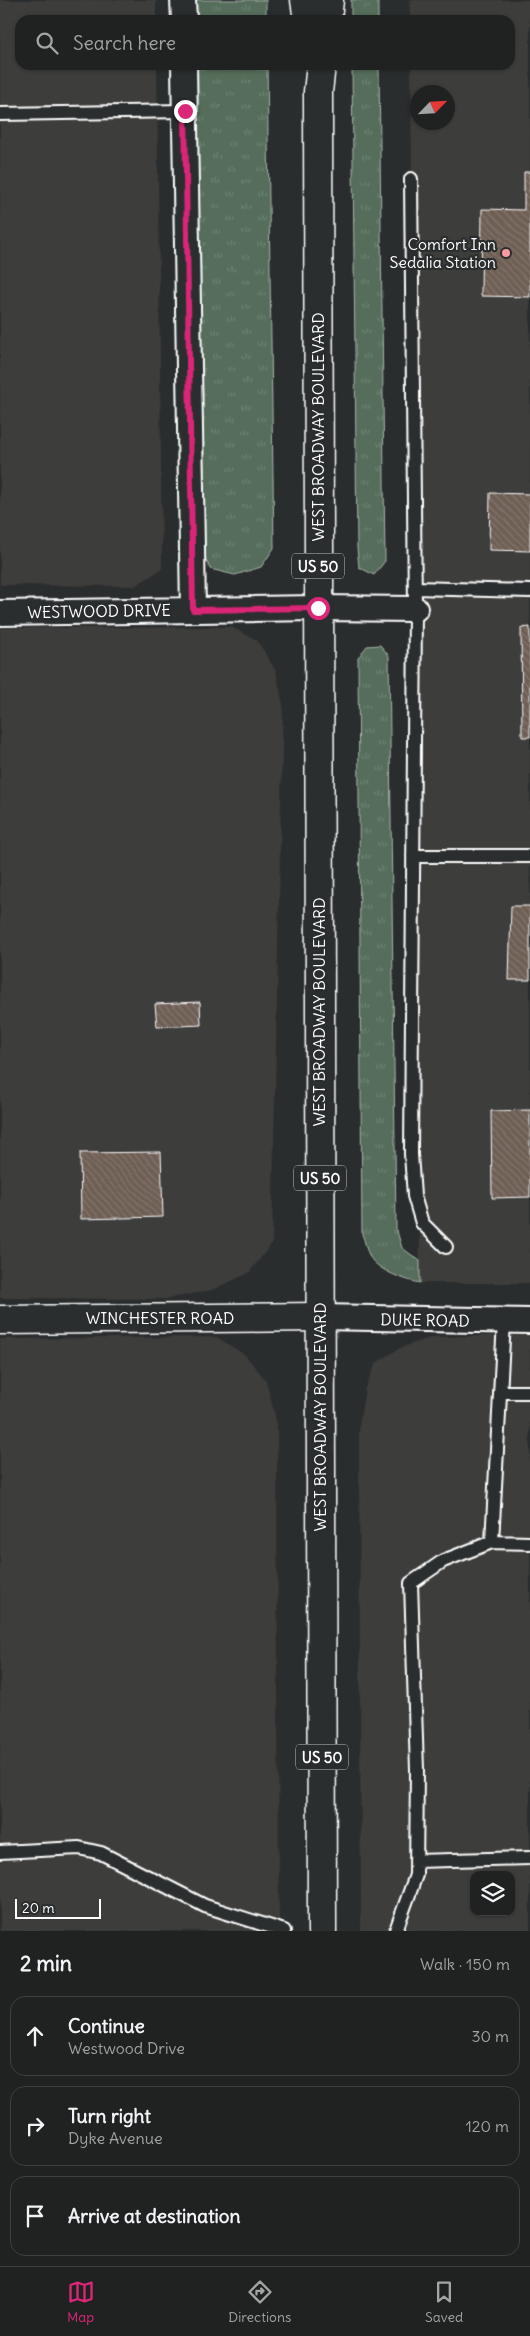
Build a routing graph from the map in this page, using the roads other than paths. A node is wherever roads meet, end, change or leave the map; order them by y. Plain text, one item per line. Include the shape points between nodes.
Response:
1 (183, 0) edge
2 (305, 0) edge
3 (329, 0) edge
4 (184, 15) edge
5 (307, 15) edge
6 (328, 15) edge
7 (184, 70) edge
8 (315, 70) edge
9 (320, 70) edge
10 (318, 92) junction
11 (185, 111) junction
12 (0, 114) edge
13 (412, 179) dead end
14 (530, 591) edge
15 (415, 599) junction
16 (318, 608) junction
17 (193, 610) junction
18 (0, 613) edge
19 (413, 856) junction
20 (530, 856) edge
21 (446, 1247) dead end
22 (320, 1317) junction
23 (0, 1320) edge
24 (504, 1321) junction
25 (530, 1321) edge
26 (500, 1392) junction
27 (530, 1392) edge
28 (492, 1542) junction
29 (530, 1543) edge
30 (0, 1852) edge
31 (530, 1858) edge
32 (416, 1861) junction
33 (284, 1931) edge
34 (322, 1931) edge
35 (394, 1931) edge

1 - 4 street
2 - 5 main road
3 - 6 main road
7 - 11 street
8 - 10 main road, WEST BROADWAY BOULEVARD / US 50
9 - 10 main road, WEST BROADWAY BOULEVARD / US 50
10 - 16 main road, WEST BROADWAY BOULEVARD / US 50
11 - 12 lane
11 - 17 street
13 - 15 lane
14 - 15 lane
15 - 16 street, WESTWOOD DRIVE
15 - 19 lane
16 - 17 street, WESTWOOD DRIVE
16 - 22 main road, WEST BROADWAY BOULEVARD / US 50
17 - 18 street, WESTWOOD DRIVE
19 - 20 lane
19 - 21 lane via 411,1154 414,1196 422,1223
22 - 23 main road, WINCHESTER ROAD
22 - 24 street, DUKE ROAD
22 - 34 main road, WEST BROADWAY BOULEVARD / US 50
24 - 25 street, DUKE ROAD
24 - 26 lane
26 - 27 lane
26 - 28 lane
28 - 29 lane
28 - 32 lane via 442,1562 411,1583 417,1770
30 - 33 lane via 79,1848 102,1853 205,1906
31 - 32 lane
32 - 35 lane via 416,1874

